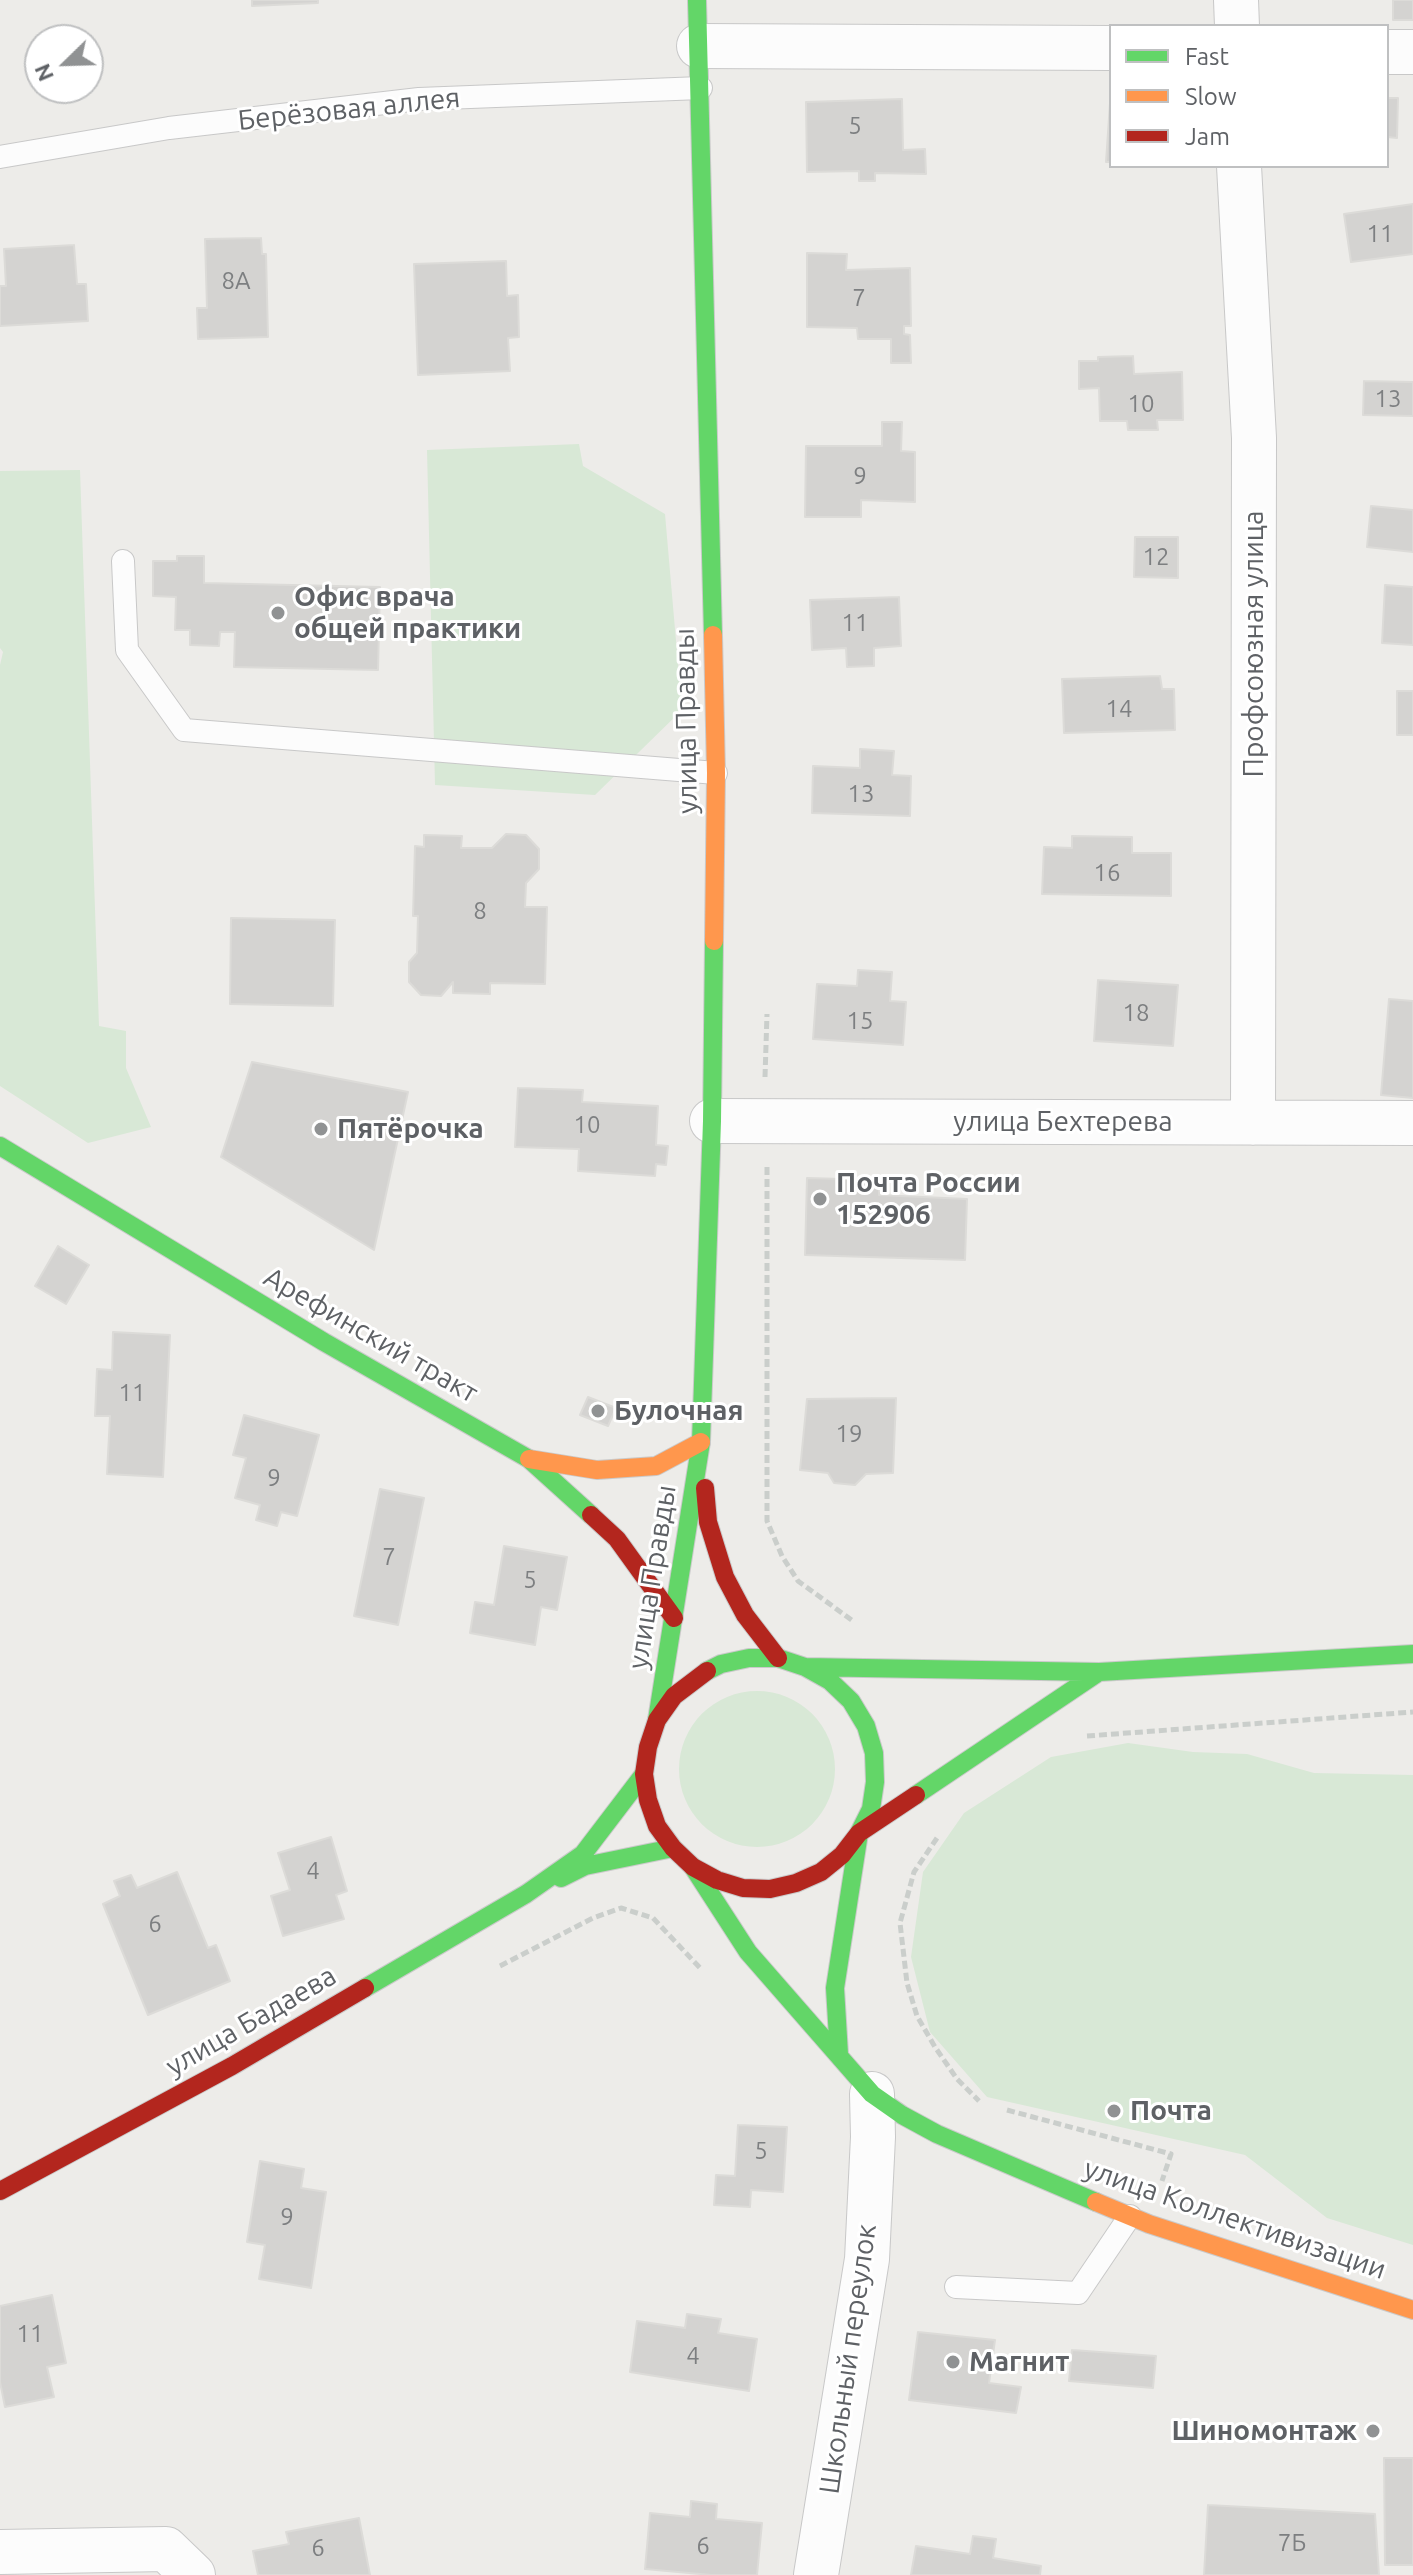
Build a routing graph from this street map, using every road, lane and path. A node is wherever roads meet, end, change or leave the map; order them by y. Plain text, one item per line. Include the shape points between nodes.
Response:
1 (697, 0) edge
2 (1236, 0) edge
3 (1237, 24) edge
4 (1109, 48) edge
5 (1389, 52) edge
6 (1413, 52) edge
7 (700, 67) junction
8 (0, 157) edge
9 (1239, 168) edge
10 (123, 561) dead end
11 (716, 773) junction
12 (767, 1014) dead end
13 (767, 1120) junction
14 (712, 1121) junction
15 (1253, 1123) junction
16 (1413, 1123) edge
17 (0, 1146) edge
18 (701, 1442) junction
19 (529, 1459) junction
20 (674, 1618) junction
21 (863, 1626) dead end
22 (1413, 1654) edge
23 (778, 1658) junction
24 (805, 1667) junction
25 (1099, 1672) junction
26 (1413, 1712) edge
27 (657, 1720) junction
28 (1080, 1736) dead end
29 (644, 1774) junction
30 (943, 1829) dead end
31 (859, 1833) junction
32 (673, 1848) junction
33 (693, 1867) junction
34 (526, 1894) junction
35 (494, 1970) dead end
36 (710, 1979) dead end
37 (839, 2054) junction
38 (872, 2094) junction
39 (981, 2103) dead end
40 (1005, 2110) dead end
41 (1171, 2154) dead end
42 (0, 2191) edge
43 (1130, 2216) junction
44 (956, 2287) dead end
45 (1413, 2310) edge
46 (0, 2552) edge
47 (193, 2575) edge
48 (816, 2575) edge

1 - 7 street, улица Правды
2 - 3 street
4 - 7 street, Берёзовая аллея
5 - 6 street
7 - 8 lane, Берёзовая аллея via 169,128
7 - 11 street, улица Правды
9 - 15 street, Профсоюзная улица via 1254,438
10 - 11 lane via 127,650 184,730
11 - 14 street, улица Правды
12 - 13 path
13 - 14 street, улица Бехтерева
13 - 15 street, улица Бехтерева
13 - 21 path via 767,1521 798,1581
14 - 18 street, улица Правды
15 - 16 street, улица Бехтерева
17 - 19 street, Арефинский тракт
18 - 19 street via 656,1466 597,1470
18 - 20 street, улица Правды
18 - 23 street, улица Правды via 708,1522 725,1577 745,1615
19 - 20 street, Арефинский тракт via 617,1539
20 - 27 street, улица Правды
22 - 25 street
23 - 24 street
23 - 27 street via 749,1658 708,1670 674,1696
24 - 25 street
24 - 31 street via 851,1701 866,1726 875,1782 871,1809
25 - 31 street
26 - 28 path
27 - 29 street
29 - 32 street via 657,1826
29 - 34 street, улица Бадаева via 583,1854
30 - 39 path via 914,1872 900,1923 907,1983 917,2016 935,2047
31 - 33 street via 821,1872 770,1889 743,1888
31 - 37 street via 835,1988
32 - 33 street
32 - 34 street, улица Бадаева via 585,1866
33 - 37 street, улица Коллективизации via 748,1952
34 - 42 street, улица Бадаева via 232,2066
35 - 36 path via 621,1908 653,1918
37 - 38 street, улица Коллективизации
38 - 43 street, улица Коллективизации via 937,2134
38 - 48 street, Школьный переулок via 867,2259
40 - 41 path
43 - 44 lane via 1078,2293
43 - 45 street, улица Коллективизации
46 - 47 street via 166,2549

